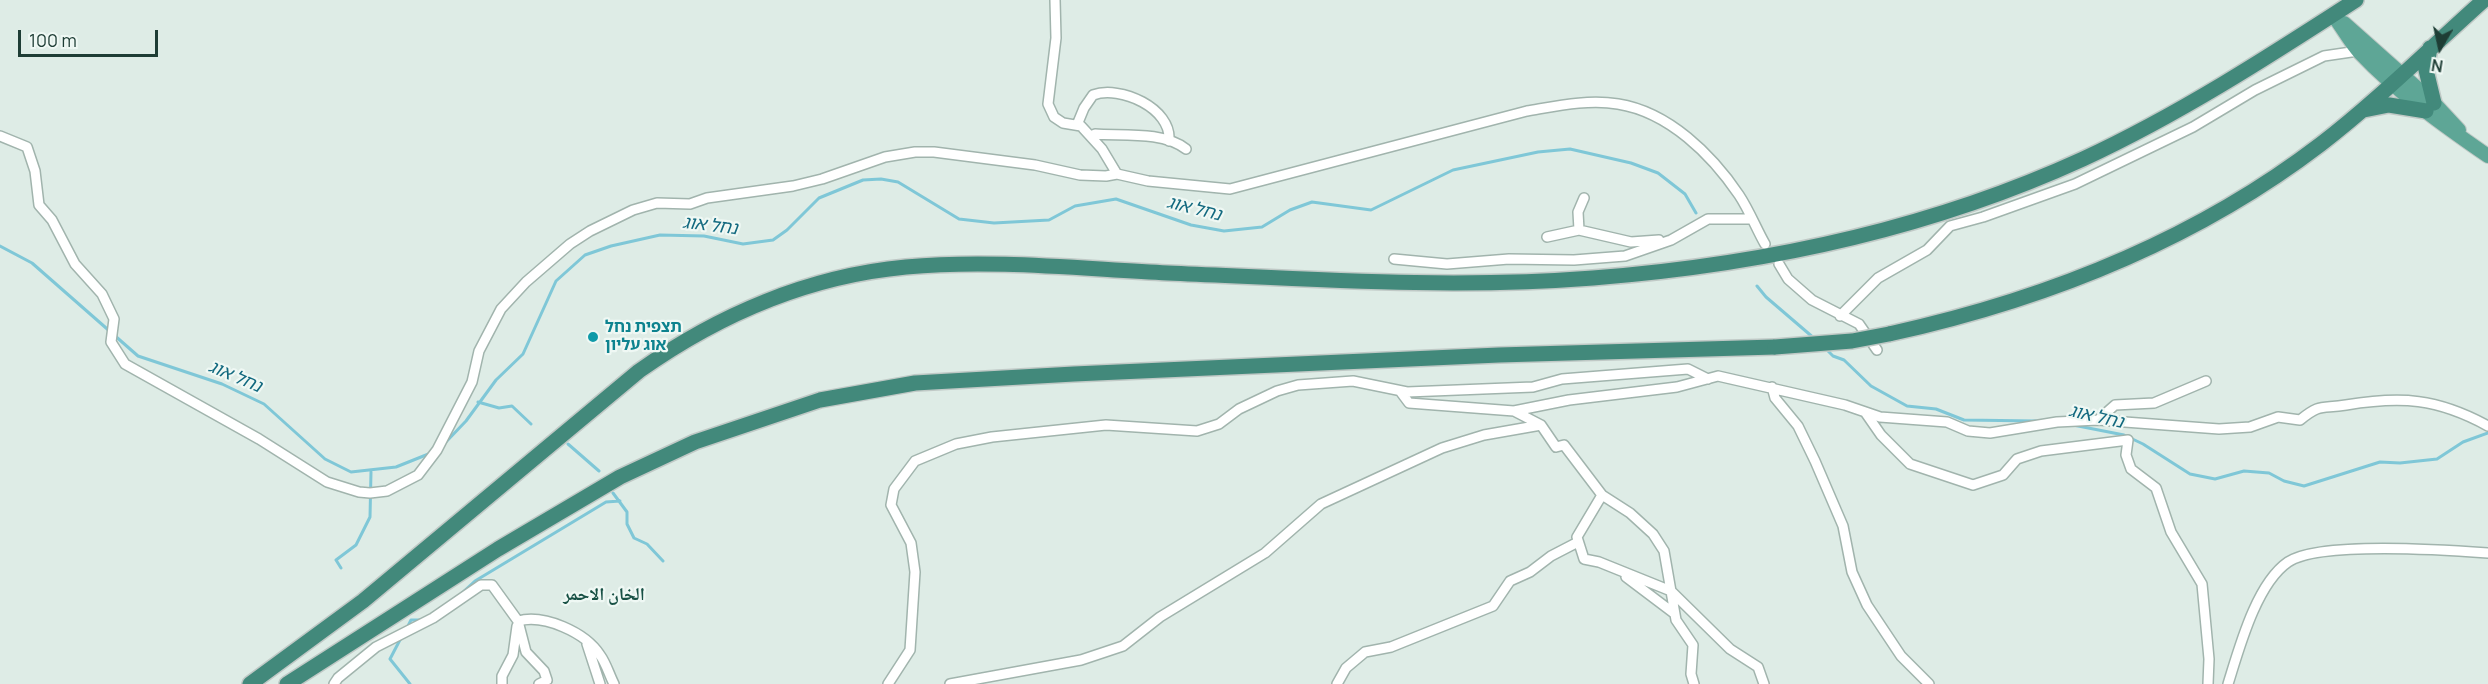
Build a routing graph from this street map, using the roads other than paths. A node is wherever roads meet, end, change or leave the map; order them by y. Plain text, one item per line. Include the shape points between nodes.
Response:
1 (1055, 0) edge
2 (2356, 0) edge
3 (2484, 0) edge
4 (2333, 15) junction
5 (2430, 48) junction
6 (2358, 51) junction
7 (2396, 79) junction
8 (2430, 107) junction
9 (2359, 112) junction
10 (1077, 125) junction
11 (0, 136) edge
12 (1091, 136) junction
13 (1168, 141) junction
14 (1186, 149) dead end
15 (2488, 156) edge
16 (1117, 174) junction
17 (1584, 198) dead end
18 (1751, 219) junction
19 (1579, 230) junction
20 (1547, 237) dead end
21 (1671, 240) junction
22 (1765, 244) dead end
23 (1394, 259) dead end
24 (1779, 264) dead end
25 (1840, 316) junction
26 (1877, 350) dead end
27 (1708, 379) junction
28 (2206, 381) dead end
29 (1773, 387) junction
30 (1400, 391) junction
31 (1514, 411) junction
32 (1866, 412) junction
33 (2098, 420) junction
34 (1541, 425) junction
35 (2488, 426) edge
36 (1602, 495) junction
37 (1578, 542) junction
38 (2488, 553) edge
39 (1619, 571) junction
40 (1671, 591) junction
41 (1675, 614) junction
42 (518, 621) junction
43 (586, 641) junction
44 (1694, 683) edge
45 (250, 684) edge
46 (287, 684) edge
47 (334, 684) edge
48 (502, 684) edge
49 (539, 684) edge
50 (600, 684) edge
51 (614, 684) edge
52 (888, 684) edge
53 (950, 684) edge
54 (1337, 684) edge
55 (1764, 684) edge
56 (1929, 684) edge
57 (2208, 684) edge
58 (2228, 684) edge

1 - 10 street via 1056,38 1048,104 1054,117
2 - 4 highway
3 - 5 highway
4 - 6 main road
4 - 7 main road via 2368,42
4 - 45 highway via 2162,119 2012,189 1907,224 1716,264 1593,278 1462,284 937,266 866,273 804,287 718,322 639,370 363,601
5 - 7 highway
5 - 8 highway via 2426,70
6 - 7 main road
6 - 25 street via 2324,56 2075,184 1950,226 1927,249 1878,278
7 - 8 main road
7 - 9 highway
8 - 9 highway via 2389,105
8 - 15 main road
9 - 46 highway, bridge via 2269,182 2179,234 2113,264 2037,294 1936,324 1852,341 1063,375 915,384 831,398 695,442 620,477 489,554
10 - 12 street
10 - 13 street via 1093,95 1113,91 1149,106 1165,124
11 - 16 street via 27,147 39,205 52,220 75,264 102,294 114,320 111,342 125,364 259,439 327,483 359,492 387,491 418,474 456,415 472,382 479,351 501,309 570,244 633,210 657,203 690,204 809,182 874,160 915,152 1035,165 1080,175
12 - 13 street via 1144,136
12 - 16 street
13 - 14 street
16 - 18 street via 1230,189 1527,111 1576,103 1617,104 1641,109 1663,121 1710,157 1741,197
17 - 19 street via 1578,212
18 - 21 street via 1708,219
18 - 22 street
19 - 20 street
19 - 21 street via 1631,242
21 - 23 street via 1625,256 1574,260 1509,259 1447,264
24 - 25 street via 1788,279 1812,300
25 - 26 street via 1859,324
27 - 29 street via 1718,376
27 - 30 street via 1688,369 1562,379 1533,387
27 - 31 street
28 - 33 street via 2154,403 2115,405
29 - 32 street
29 - 56 street via 1775,398 1798,426 1815,461 1843,526 1852,572 1867,605 1901,656
30 - 31 street via 1409,403
30 - 52 street via 1353,381 1298,385 1239,408 1219,424 1197,431 1106,424 992,437 940,449 915,461 894,489 891,506 911,543 915,560 913,632 905,662
31 - 34 street
32 - 33 street via 1880,417 1947,422 1990,433
32 - 57 street via 1881,435 1910,464 1973,485 2003,475 2017,459 2041,450 2128,440 2126,455 2131,469 2156,488 2171,532 2202,584 2210,659
33 - 35 street via 2170,427 2250,427 2278,417 2300,420 2316,407 2410,399 2447,408
34 - 36 street via 1556,447 1564,445
34 - 53 street via 1484,435 1442,448 1322,504 1265,553 1160,617 1123,646 1081,660
36 - 37 street via 1577,537
36 - 40 street via 1653,534 1664,551
37 - 39 street via 1584,559
37 - 54 street via 1509,581 1493,606 1391,647 1365,652 1346,668
38 - 58 street via 2377,549 2296,557 2278,571 2263,593
39 - 40 street
39 - 41 street
40 - 41 street
40 - 55 street via 1730,649 1758,668
41 - 44 street via 1693,645
42 - 43 street via 531,618 555,622
42 - 47 street via 492,585 481,585 433,618 376,647
42 - 48 street via 513,654
42 - 49 street via 526,652 547,680
43 - 50 street
43 - 51 street via 599,653

